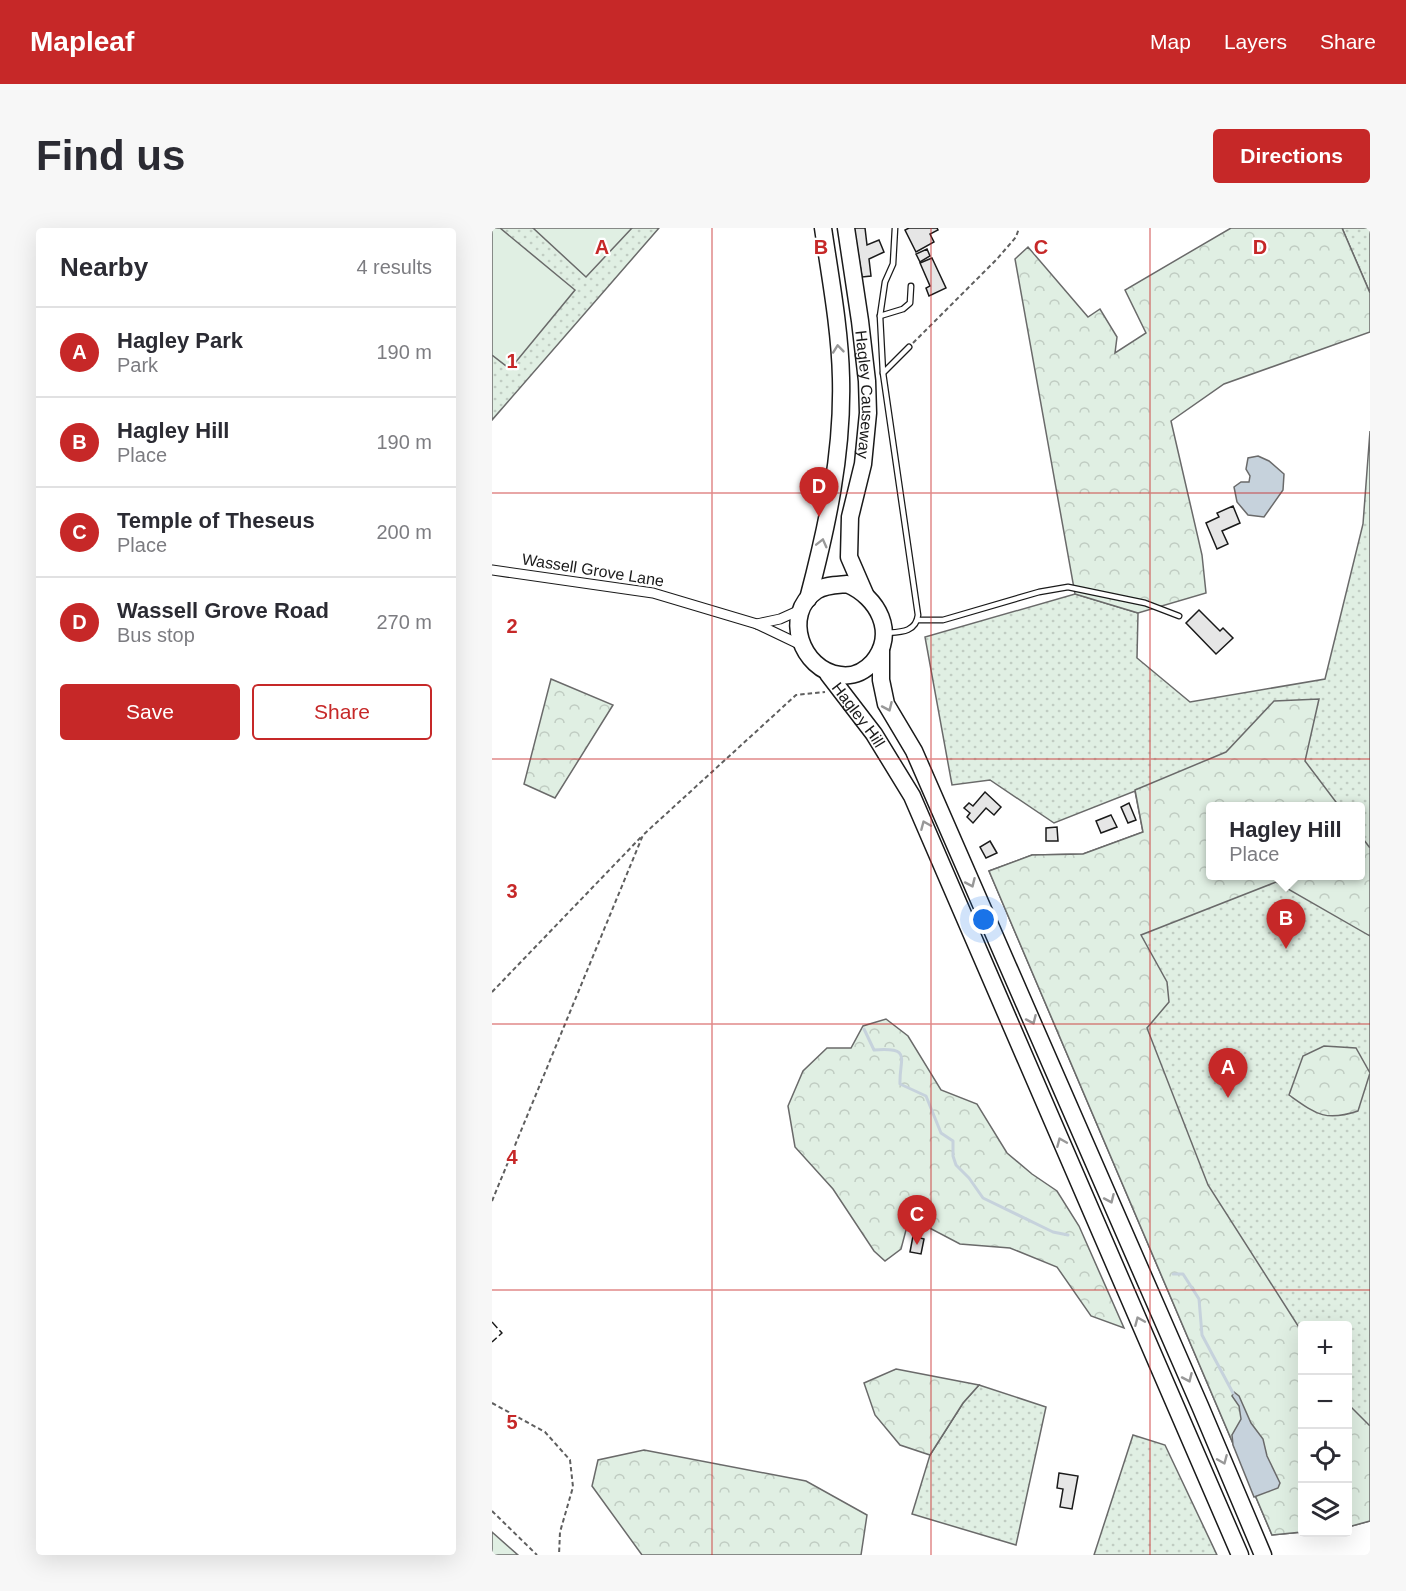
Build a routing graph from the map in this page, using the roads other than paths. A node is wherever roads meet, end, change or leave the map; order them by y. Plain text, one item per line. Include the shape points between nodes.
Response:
1 (823, 228) edge
2 (846, 228) edge
3 (895, 228) edge
4 (911, 286) dead end
5 (880, 316) junction
6 (909, 347) road end
7 (883, 373) junction
8 (492, 570) edge
9 (865, 594) junction
10 (805, 605) junction
11 (1179, 616) dead end
12 (917, 620) junction
13 (757, 624) junction
14 (881, 641) junction
15 (801, 645) junction
16 (828, 674) junction
17 (1240, 1555) edge
18 (1263, 1555) edge

10 -> 1 highway, Hagley Causeway via 826,529 838,460 841,377
2 - 9 highway, Hagley Causeway via 868,413 863,464 850,517 849,557
3 - 5 lane via 893,264 885,282
4 - 5 lane via 910,303
5 - 7 lane
6 - 7 lane
7 - 12 lane
8 - 13 street, Wassell Grove Lane via 653,593
9 - 10 highway via 847,584 838,585 816,591
9 - 14 highway via 882,621
10 - 13 street via 780,619
10 - 15 highway via 800,619
11 - 12 lane via 1145,603 1068,587 943,620
12 - 14 lane via 908,630
13 - 15 street, Wassell Grove Lane
14 - 16 highway via 867,668 846,676
14 -> 18 highway, Hagley Hill via 881,680 886,704 918,762
15 - 16 highway via 813,664
17 -> 16 highway, Hagley Hill via 912,796 874,734

